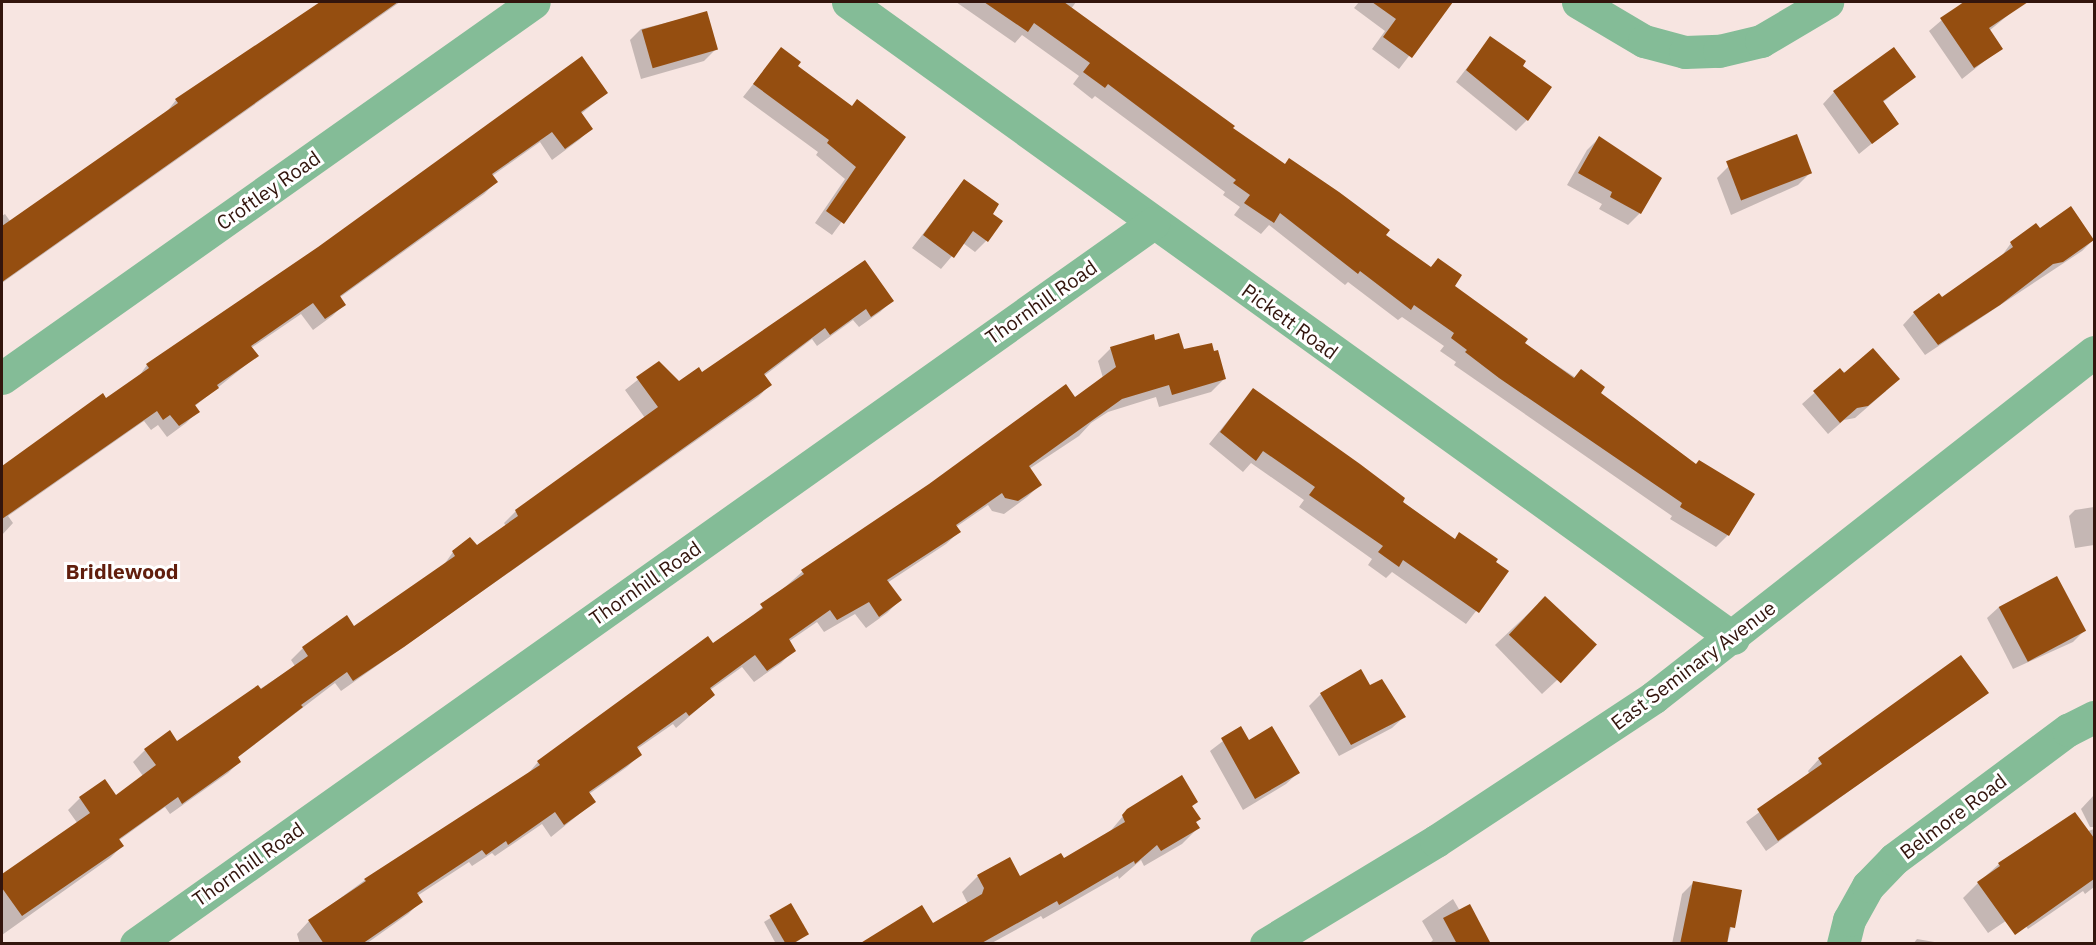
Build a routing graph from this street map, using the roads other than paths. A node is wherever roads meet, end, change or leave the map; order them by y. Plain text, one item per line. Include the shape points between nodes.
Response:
1 (534, 2) edge
2 (848, 2) edge
3 (1578, 2) edge
4 (1827, 2) edge
5 (1153, 223) junction
6 (2094, 352) edge
7 (2, 378) edge
8 (1733, 638) junction
9 (2094, 717) edge
10 (136, 944) edge
11 (1266, 944) edge
12 (1843, 944) edge

1 - 7 street, Croftley Road
2 - 5 street, Pickett Road
3 - 4 street via 1644,41 1685,52 1719,51 1761,41
5 - 8 street, Pickett Road
5 - 10 street, Thornhill Road
6 - 8 street, East Seminary Avenue
8 - 11 street, East Seminary Avenue via 1572,753
9 - 12 street, Belmore Road via 2068,730 1894,859 1868,886 1849,920

